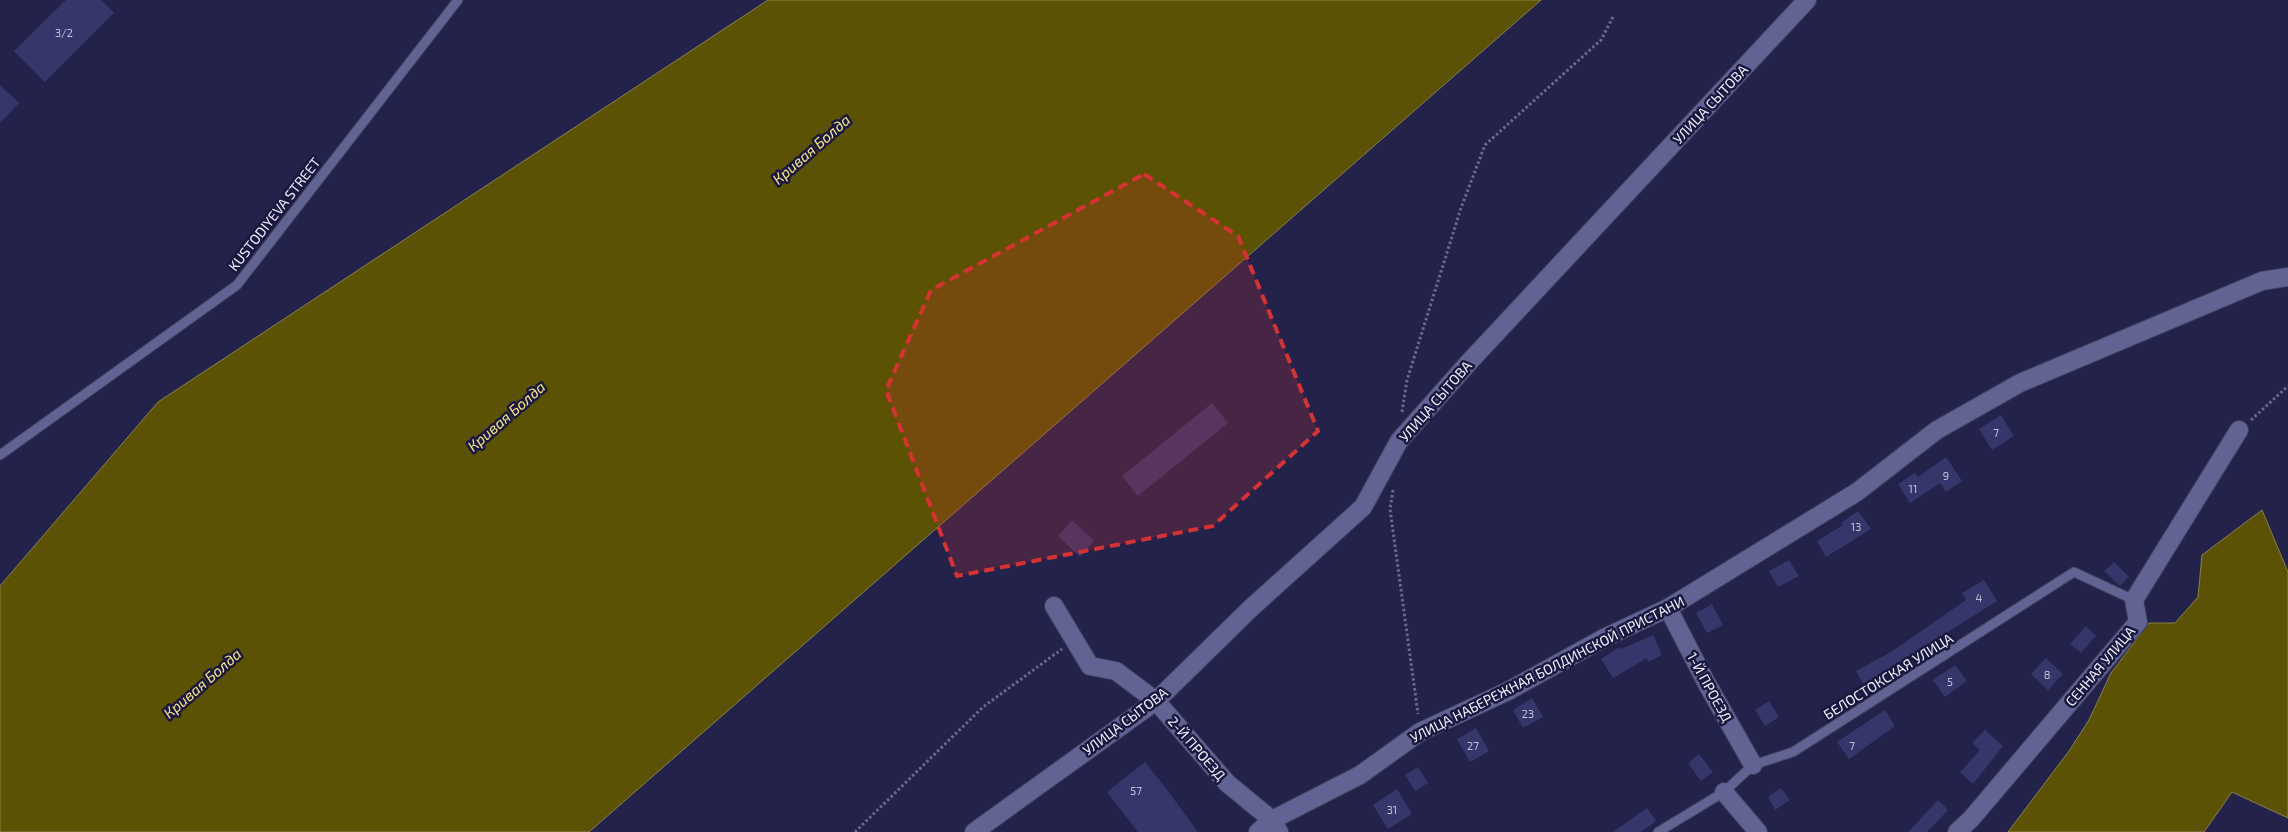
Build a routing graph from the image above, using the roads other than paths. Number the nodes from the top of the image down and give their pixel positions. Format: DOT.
graph roads {
  1 [pos="458,0"];
  2 [pos="1807,0"];
  3 [pos="2288,277"];
  4 [pos="2240,430"];
  5 [pos="0,456"];
  6 [pos="2134,600"];
  7 [pos="1054,606"];
  8 [pos="1668,608"];
  9 [pos="1156,701"];
  10 [pos="1753,765"];
  11 [pos="1724,792"];
  12 [pos="1276,826"];
  13 [pos="974,832"];
  14 [pos="1258,832"];
  15 [pos="1658,832"];
  16 [pos="1758,832"];
  17 [pos="1957,832"];
  1 -- 5 [label="lane, KUSTODIYEVA STREET"];
  2 -- 9 [label="street, УЛИЦА СЫТОВА"];
  3 -- 8 [label="street, УЛИЦА НАБЕРЕЖНАЯ БОЛДИНСКОЙ ПРИСТАНИ"];
  4 -- 6 [label="street"];
  6 -- 10 [label="lane, БЕЛОСТОКСКАЯ УЛИЦА"];
  6 -- 17 [label="street, СЕННАЯ УЛИЦА"];
  7 -- 9 [label="street, 2-Й ПРОЕЗД"];
  8 -- 10 [label="street, 1-Й ПРОЕЗД"];
  8 -- 12 [label="street, УЛИЦА НАБЕРЕЖНАЯ БОЛДИНСКОЙ ПРИСТАНИ"];
  9 -- 12 [label="street, 2-Й ПРОЕЗД"];
  9 -- 13 [label="street, УЛИЦА СЫТОВА"];
  10 -- 11 [label="lane, БЕЛОСТОКСКАЯ УЛИЦА"];
  11 -- 15 [label="lane, БЕЛОСТОКСКАЯ УЛИЦА"];
  11 -- 16 [label="street"];
  12 -- 14 [label="street, УЛИЦА НАБЕРЕЖНАЯ БОЛДИНСКОЙ ПРИСТАНИ"];
}
